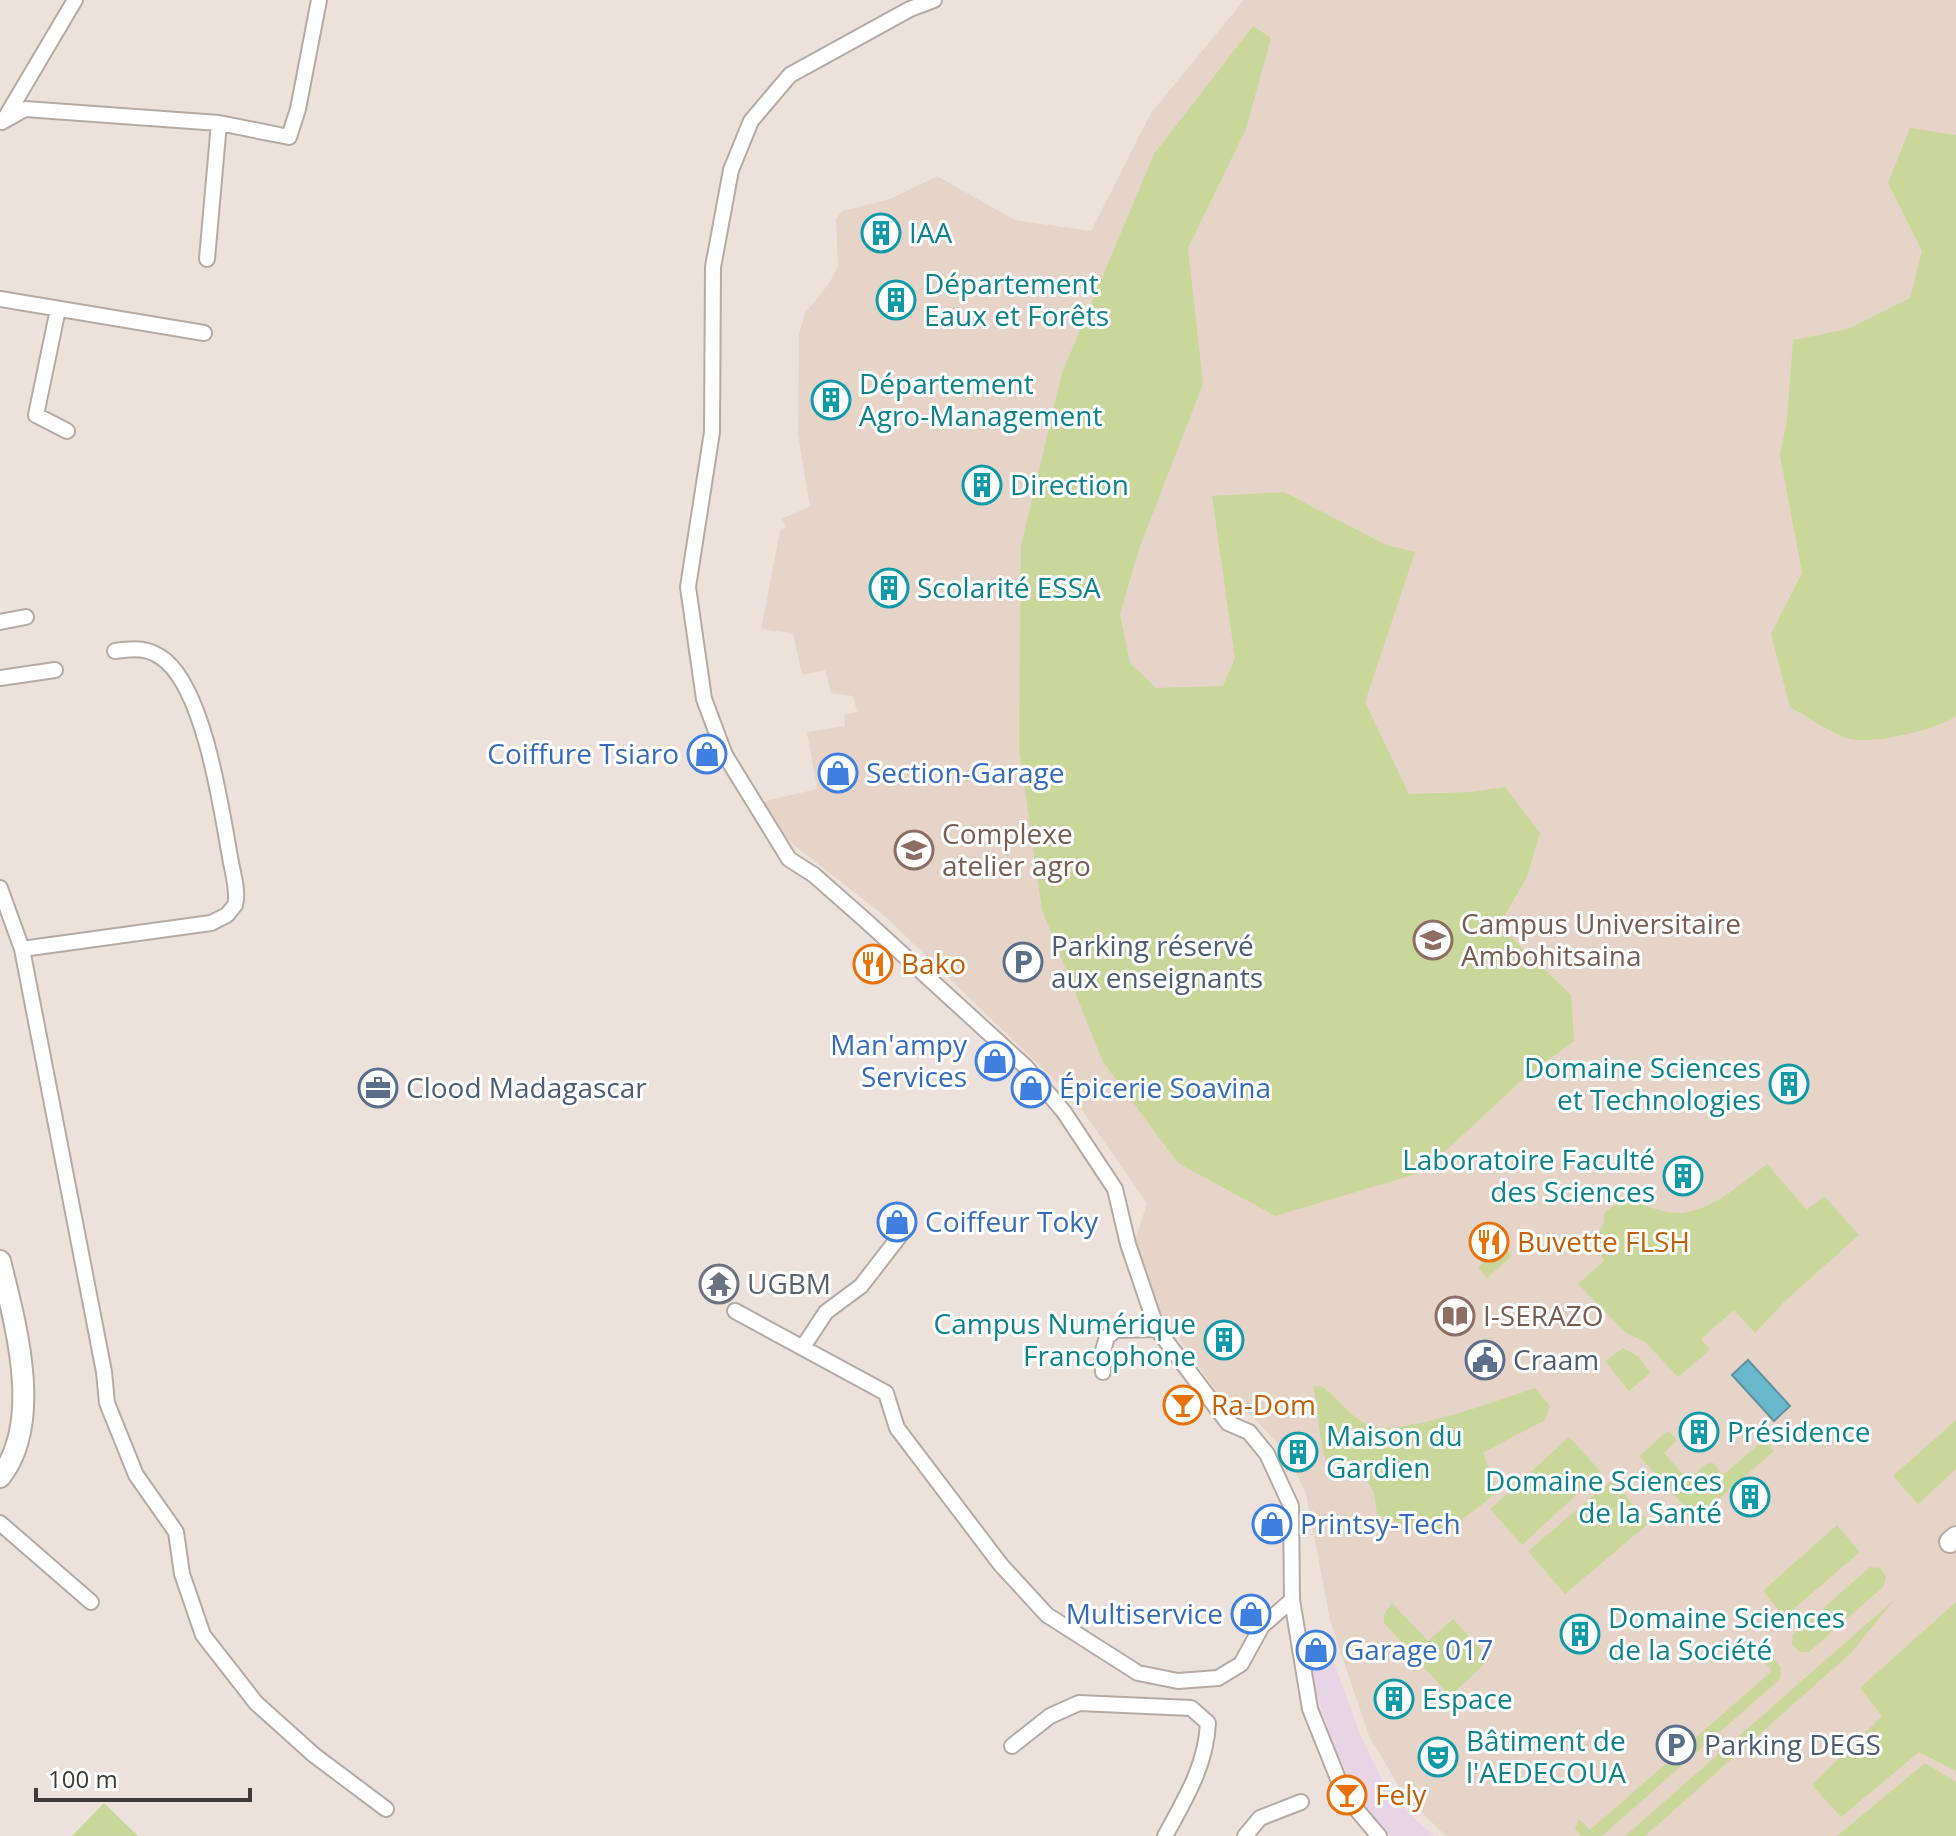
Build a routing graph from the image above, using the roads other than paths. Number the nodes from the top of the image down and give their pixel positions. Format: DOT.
graph roads {
  1 [pos="75,0"];
  2 [pos="319,0"];
  3 [pos="934,0"];
  4 [pos="1,122"];
  5 [pos="219,123"];
  6 [pos="207,259"];
  7 [pos="0,299"];
  8 [pos="58,309"];
  9 [pos="204,333"];
  10 [pos="67,431"];
  11 [pos="26,617"];
  12 [pos="0,622"];
  13 [pos="115,651"];
  14 [pos="55,670"];
  15 [pos="0,678"];
  16 [pos="0,888"];
  17 [pos="22,949"];
  18 [pos="902,1233"];
  19 [pos="0,1261"];
  20 [pos="735,1311"];
  21 [pos="1157,1329"];
  22 [pos="803,1347"];
  23 [pos="1103,1372"];
  24 [pos="0,1477"];
  25 [pos="0,1523"];
  26 [pos="1292,1600"];
  27 [pos="91,1602"];
  28 [pos="1012,1746"];
  29 [pos="1301,1802"];
  30 [pos="386,1809"];
  31 [pos="1165,1836"];
  32 [pos="1245,1836"];
  33 [pos="1379,1836"];
  1 -- 4 [label="street"];
  2 -- 5 [label="street"];
  3 -- 21 [label="street"];
  4 -- 5 [label="street"];
  5 -- 6 [label="street"];
  7 -- 8 [label="street"];
  8 -- 9 [label="street"];
  8 -- 10 [label="street"];
  11 -- 12 [label="street"];
  13 -- 17 [label="street"];
  14 -- 15 [label="street"];
  16 -- 17 [label="street"];
  17 -- 30 [label="street"];
  18 -- 22 [label="street"];
  19 -- 24 [label="street"];
  20 -- 22 [label="street"];
  21 -- 23 [label="street"];
  21 -- 26 [label="street"];
  22 -- 26 [label="street"];
  25 -- 27 [label="street"];
  26 -- 33 [label="street"];
  28 -- 31 [label="street"];
  29 -- 32 [label="street"];
}
